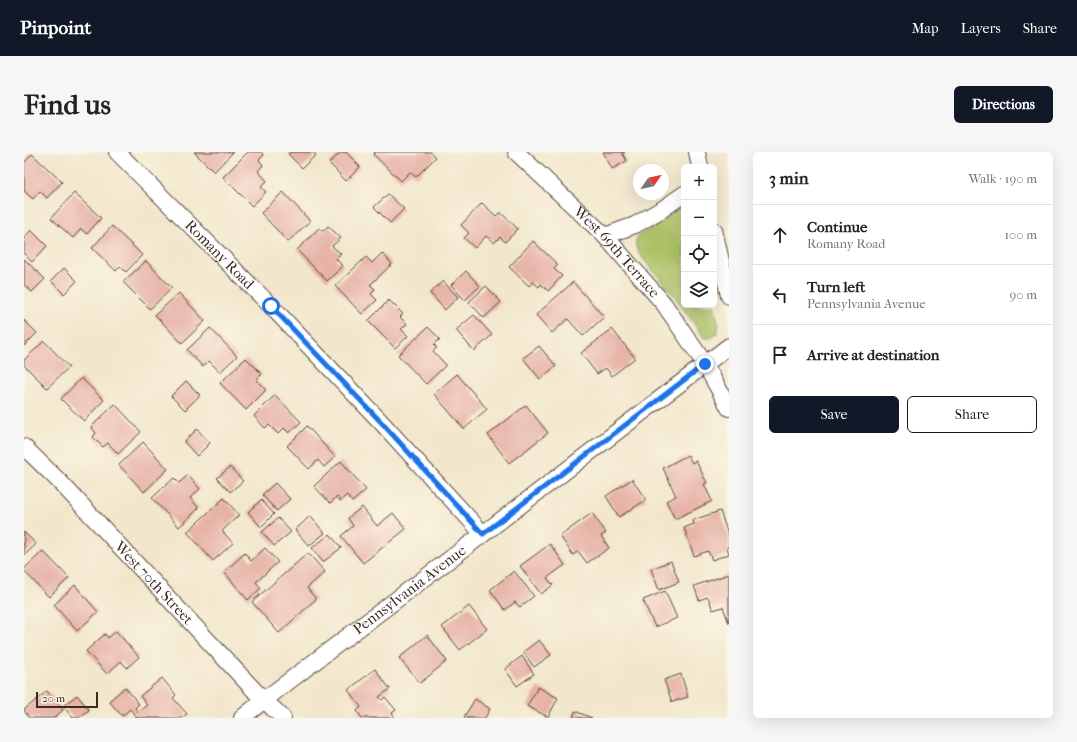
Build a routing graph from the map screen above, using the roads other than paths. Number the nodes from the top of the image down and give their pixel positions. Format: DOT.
graph roads {
  1 [pos="117,152"];
  2 [pos="516,152"];
  3 [pos="697,152"];
  4 [pos="699,164"];
  5 [pos="681,196"];
  6 [pos="605,236"];
  7 [pos="715,236"];
  8 [pos="729,296"];
  9 [pos="729,346"];
  10 [pos="705,364"];
  11 [pos="729,408"];
  12 [pos="24,447"];
  13 [pos="483,534"];
  14 [pos="264,700"];
  15 [pos="242,718"];
  16 [pos="283,718"];
  1 -- 13 [label="street, Romany Road"];
  2 -- 6 [label="street, West 69th Terrace"];
  3 -- 4 [label="street"];
  5 -- 6 [label="street"];
  6 -- 10 [label="street, West 69th Terrace"];
  7 -- 8 [label="street"];
  9 -- 10 [label="street, Pennsylvania Avenue"];
  10 -- 11 [label="street, West 69th Terrace"];
  10 -- 13 [label="street, Pennsylvania Avenue"];
  12 -- 14 [label="street, West 70th Street"];
  13 -- 14 [label="street, Pennsylvania Avenue"];
  14 -- 15 [label="street, Pennsylvania Avenue"];
  14 -- 16 [label="street, West 70th Street"];
}
